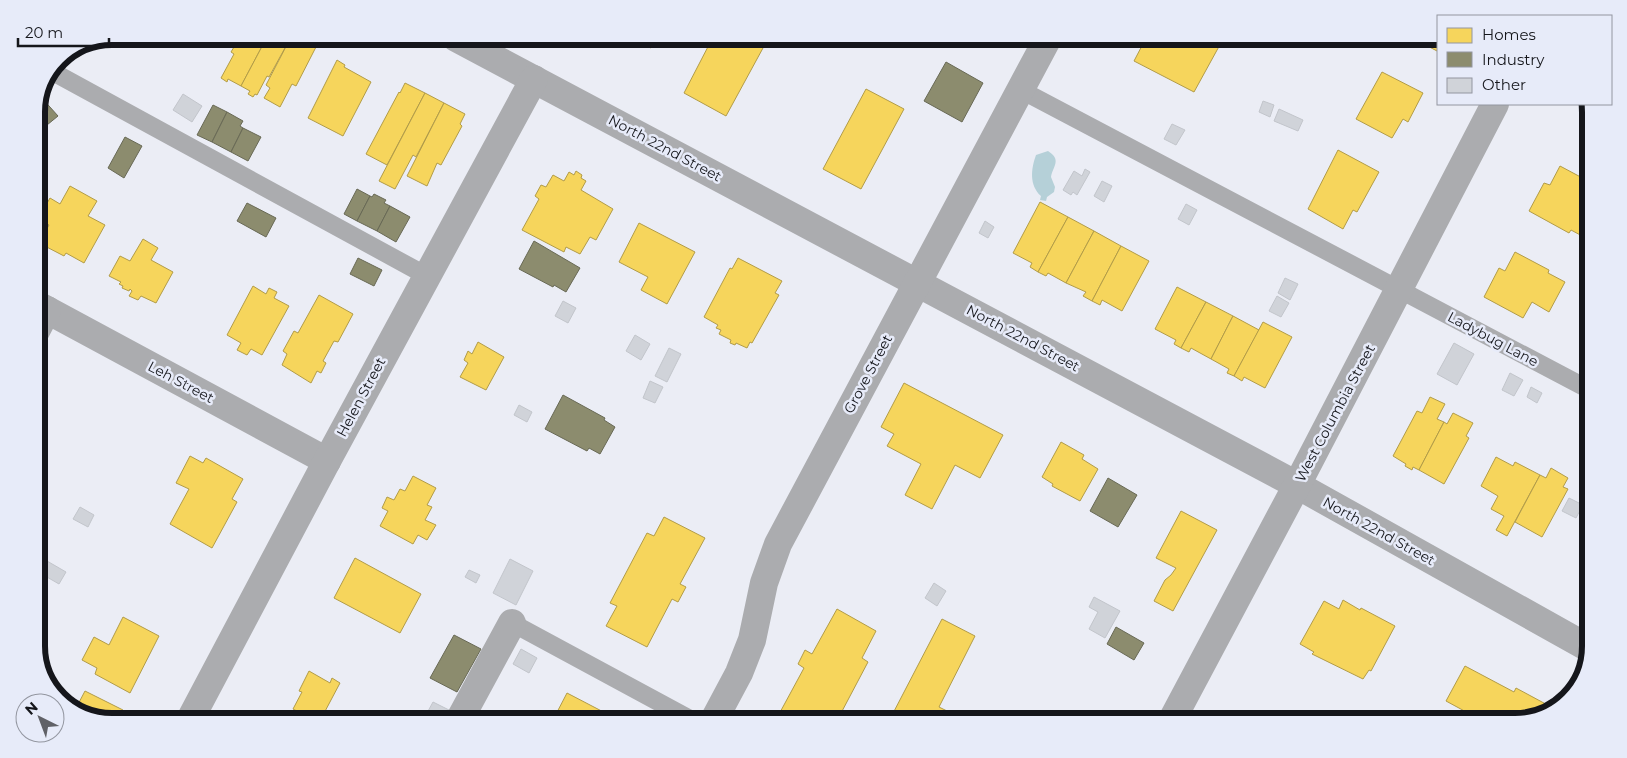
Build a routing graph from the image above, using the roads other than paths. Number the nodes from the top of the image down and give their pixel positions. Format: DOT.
graph roads {
  1 [pos="469,45"];
  2 [pos="1044,45"];
  3 [pos="57,75"];
  4 [pos="534,79"];
  5 [pos="1020,90"];
  6 [pos="1494,105"];
  7 [pos="427,276"];
  8 [pos="918,282"];
  9 [pos="1399,290"];
  10 [pos="45,318"];
  11 [pos="1582,385"];
  12 [pos="326,461"];
  13 [pos="1297,485"];
  14 [pos="512,623"];
  15 [pos="1582,644"];
  16 [pos="194,713"];
  17 [pos="463,713"];
  18 [pos="679,713"];
  19 [pos="718,713"];
  20 [pos="1176,713"];
  1 -- 4 [label="street, North 22nd Street"];
  2 -- 5 [label="street, Grove Street"];
  3 -- 7 [label="lane"];
  4 -- 7 [label="street, Helen Street"];
  4 -- 8 [label="street, North 22nd Street"];
  5 -- 8 [label="street, Grove Street"];
  5 -- 9 [label="lane, Ladybug Lane"];
  6 -- 9 [label="street, West Columbia Street"];
  7 -- 12 [label="street, Helen Street"];
  8 -- 13 [label="street, North 22nd Street"];
  8 -- 19 [label="street, Grove Street"];
  9 -- 11 [label="lane, Ladybug Lane"];
  9 -- 13 [label="street, West Columbia Street"];
  10 -- 12 [label="street, Leh Street"];
  12 -- 16 [label="street, Helen Street"];
  13 -- 15 [label="street, North 22nd Street"];
  13 -- 20 [label="street, West Columbia Street"];
  14 -- 17 [label="street"];
  14 -- 18 [label="lane"];
}
